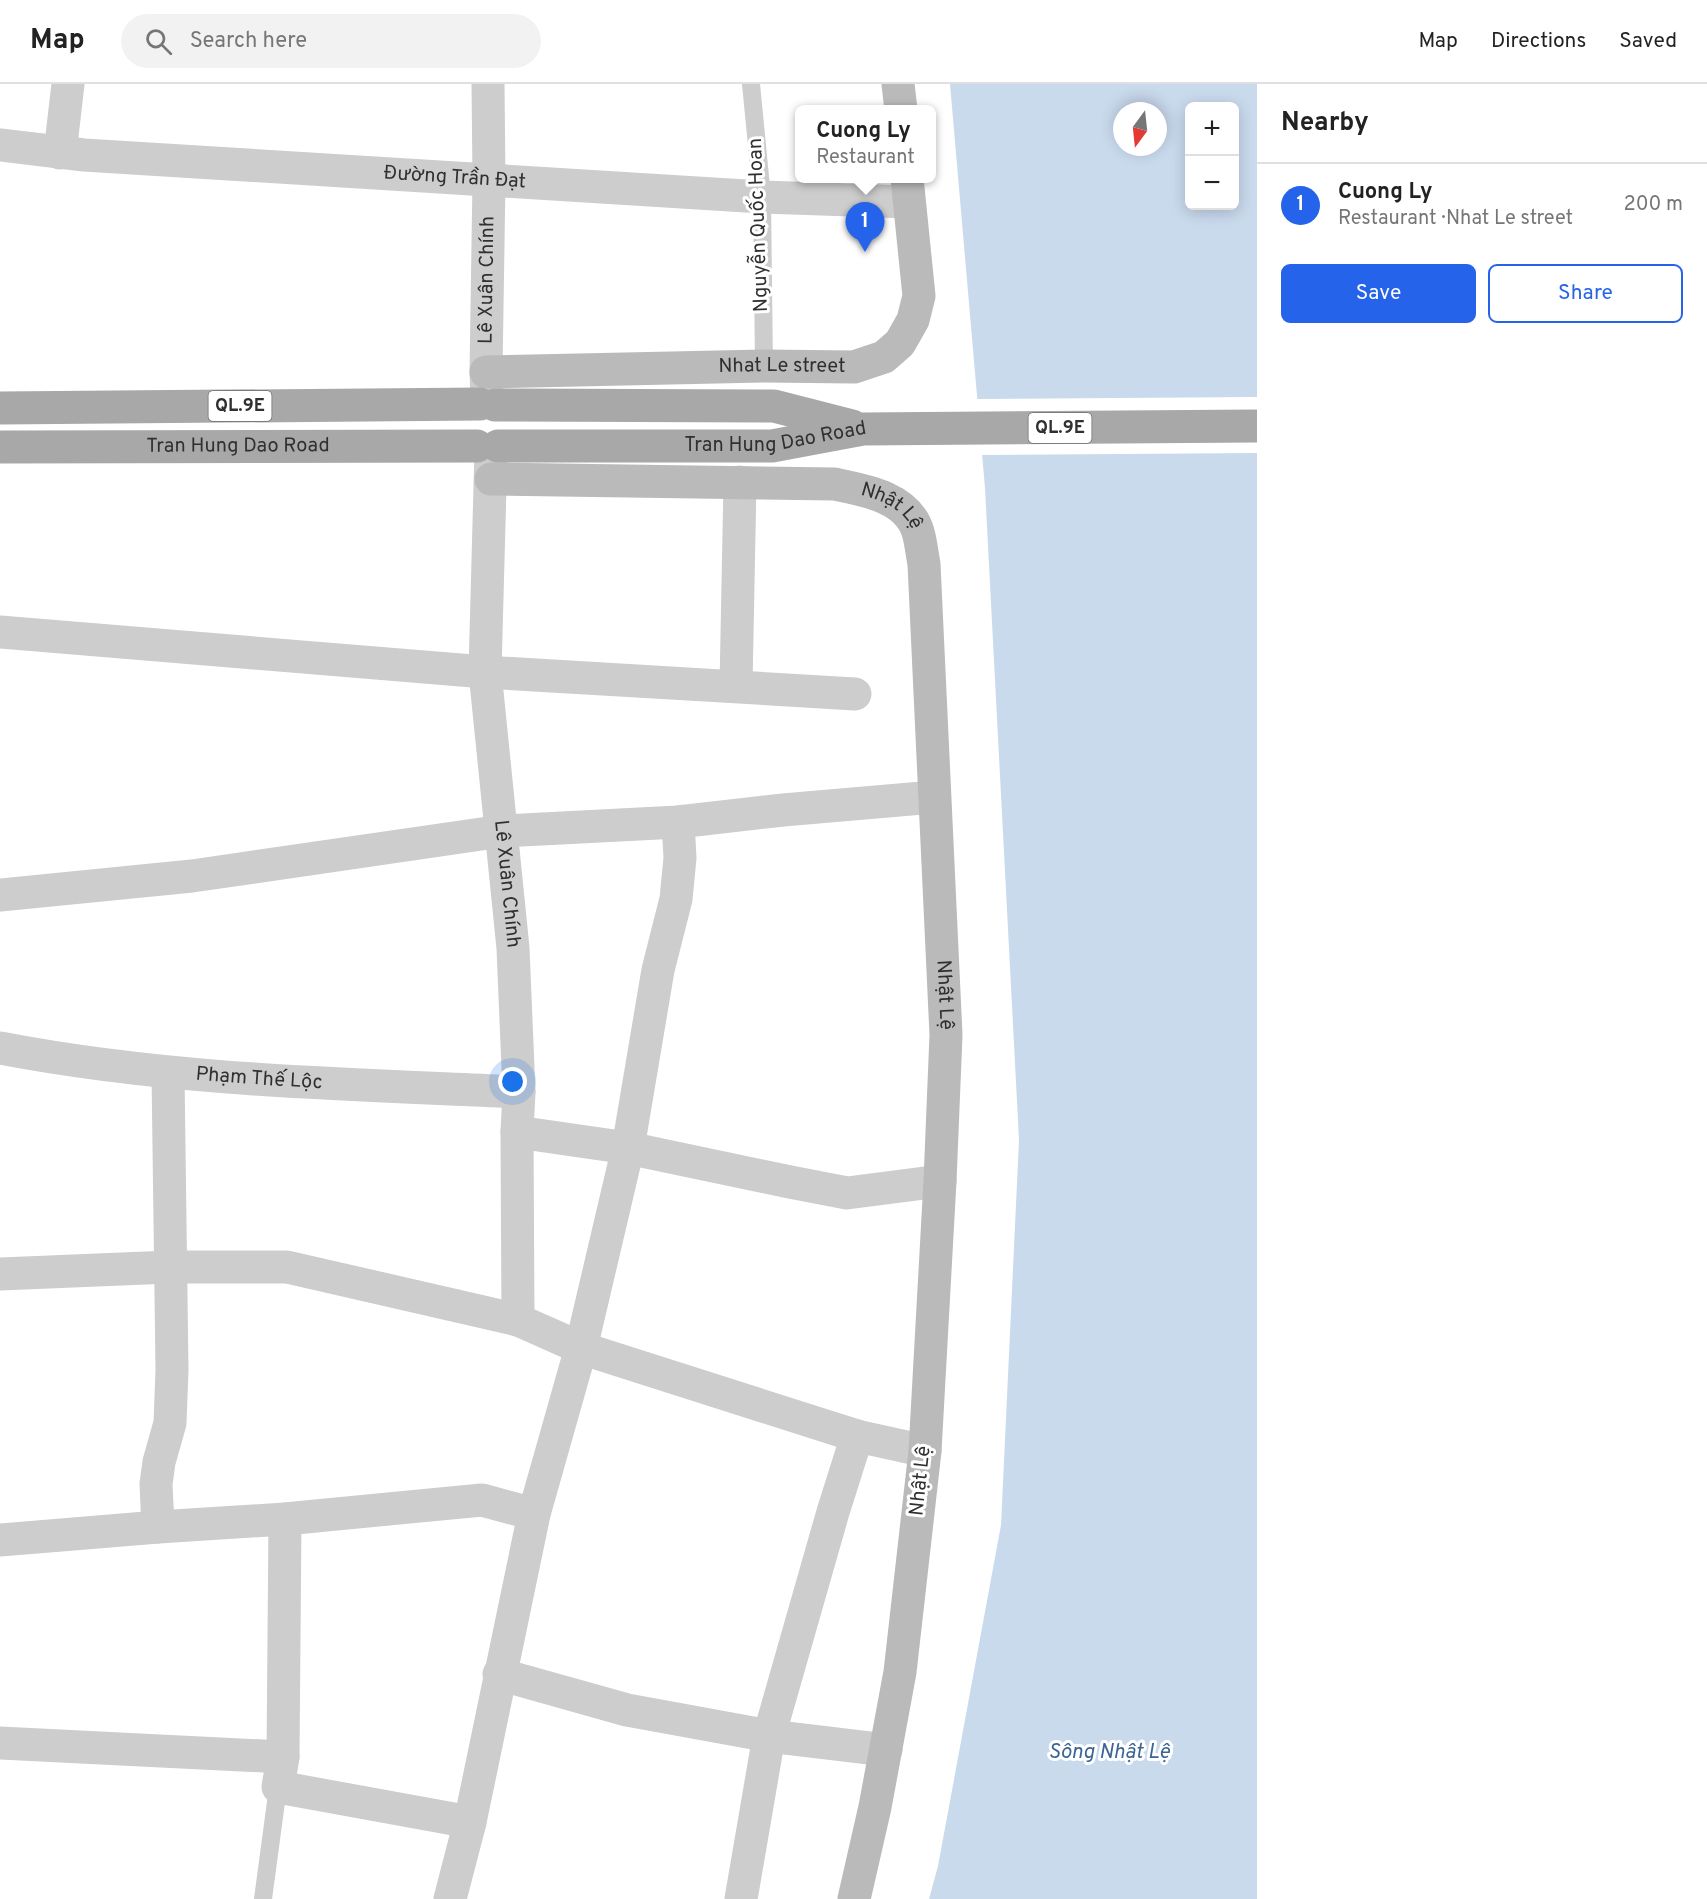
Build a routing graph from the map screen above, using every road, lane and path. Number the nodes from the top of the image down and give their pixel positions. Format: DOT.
graph roads {
  1 [pos="68,84"];
  2 [pos="488,84"];
  3 [pos="751,84"];
  4 [pos="898,84"];
  5 [pos="900,105"];
  6 [pos="0,145"];
  7 [pos="60,153"];
  8 [pos="489,180"];
  9 [pos="908,190"];
  10 [pos="762,197"];
  11 [pos="764,366"];
  12 [pos="487,396"];
  13 [pos="0,408"];
  14 [pos="1257,426"];
  15 [pos="863,429"];
  16 [pos="0,447"];
  17 [pos="489,455"];
  18 [pos="740,482"];
  19 [pos="0,632"];
  20 [pos="485,672"];
  21 [pos="736,686"];
  22 [pos="855,694"];
  23 [pos="934,797"];
  24 [pos="678,822"];
  25 [pos="502,831"];
  26 [pos="0,895"];
  27 [pos="0,1048"];
  28 [pos="168,1073"];
  29 [pos="519,1092"];
  30 [pos="517,1132"];
  31 [pos="628,1148"];
  32 [pos="940,1181"];
  33 [pos="170,1267"];
  34 [pos="0,1274"];
  35 [pos="518,1320"];
  36 [pos="581,1348"];
  37 [pos="857,1436"];
  38 [pos="925,1451"];
  39 [pos="534,1514"];
  40 [pos="285,1519"];
  41 [pos="158,1527"];
  42 [pos="0,1540"];
  43 [pos="499,1674"];
  44 [pos="769,1736"];
  45 [pos="0,1743"];
  46 [pos="886,1750"];
  47 [pos="281,1772"];
  48 [pos="470,1822"];
  49 [pos="263,1899"];
  50 [pos="450,1899"];
  51 [pos="741,1899"];
  52 [pos="854,1899"];
  1 -- 7 [label="street"];
  2 -- 8 [label="street, Lê Xuân Chính"];
  3 -- 10 [label="lane, Nguyễn Quốc Hoan"];
  4 -- 5 [label="street"];
  6 -- 7 [label="street, Đường Trần Đạt"];
  7 -- 8 [label="street, Đường Trần Đạt"];
  8 -- 10 [label="street, Đường Trần Đạt"];
  8 -- 12 [label="street, Lê Xuân Chính"];
  9 -- 10 [label="street, Đường Trần Đạt"];
  9 -- 11 [label="street, Nhat Le street"];
  10 -- 11 [label="lane, Nguyễn Quốc Hoan"];
  11 -- 12 [label="street, Nhat Le street"];
  12 -- 13 [label="main road, Tran Hung Dao Road / QL.9E"];
  12 -- 15 [label="main road, Tran Hung Dao Road / QL.9E"];
  12 -- 17 [label="main road"];
  14 -- 15 [label="main road, QL.9E"];
  15 -- 17 [label="main road, Tran Hung Dao Road / QL.9E"];
  16 -- 17 [label="main road, Tran Hung Dao Road / QL.9E"];
  17 -- 18 [label="street, Nhật Lệ"];
  17 -- 20 [label="street, Lê Xuân Chính"];
  18 -- 21 [label="street"];
  18 -- 23 [label="street, Nhật Lệ"];
  19 -- 20 [label="street"];
  20 -- 21 [label="street"];
  20 -- 25 [label="street, Lê Xuân Chính"];
  21 -- 22 [label="street"];
  23 -- 24 [label="street"];
  23 -- 32 [label="street, Nhật Lệ"];
  24 -- 25 [label="street"];
  24 -- 31 [label="street"];
  25 -- 26 [label="street"];
  25 -- 29 [label="street, Lê Xuân Chính"];
  27 -- 28 [label="street, Phạm Thế Lộc"];
  28 -- 29 [label="street, Phạm Thế Lộc"];
  28 -- 33 [label="street"];
  29 -- 30 [label="street, Lê Xuân Chính"];
  30 -- 31 [label="street"];
  30 -- 35 [label="street, Lê Xuân Chính"];
  31 -- 32 [label="street"];
  31 -- 36 [label="street"];
  32 -- 38 [label="street, Nhật Lệ"];
  33 -- 34 [label="street"];
  33 -- 35 [label="street"];
  33 -- 41 [label="street"];
  35 -- 36 [label="street"];
  36 -- 37 [label="street"];
  36 -- 39 [label="street"];
  37 -- 38 [label="street"];
  37 -- 44 [label="street"];
  38 -- 46 [label="street, Nhật Lệ"];
  39 -- 40 [label="street"];
  39 -- 43 [label="street"];
  40 -- 41 [label="street"];
  40 -- 47 [label="street"];
  41 -- 42 [label="street"];
  43 -- 44 [label="street"];
  43 -- 48 [label="street"];
  44 -- 46 [label="street"];
  44 -- 51 [label="street"];
  45 -- 47 [label="street"];
  46 -- 52 [label="street, Nhật Lệ"];
  47 -- 48 [label="street"];
  47 -- 49 [label="lane"];
  48 -- 50 [label="street"];
}
